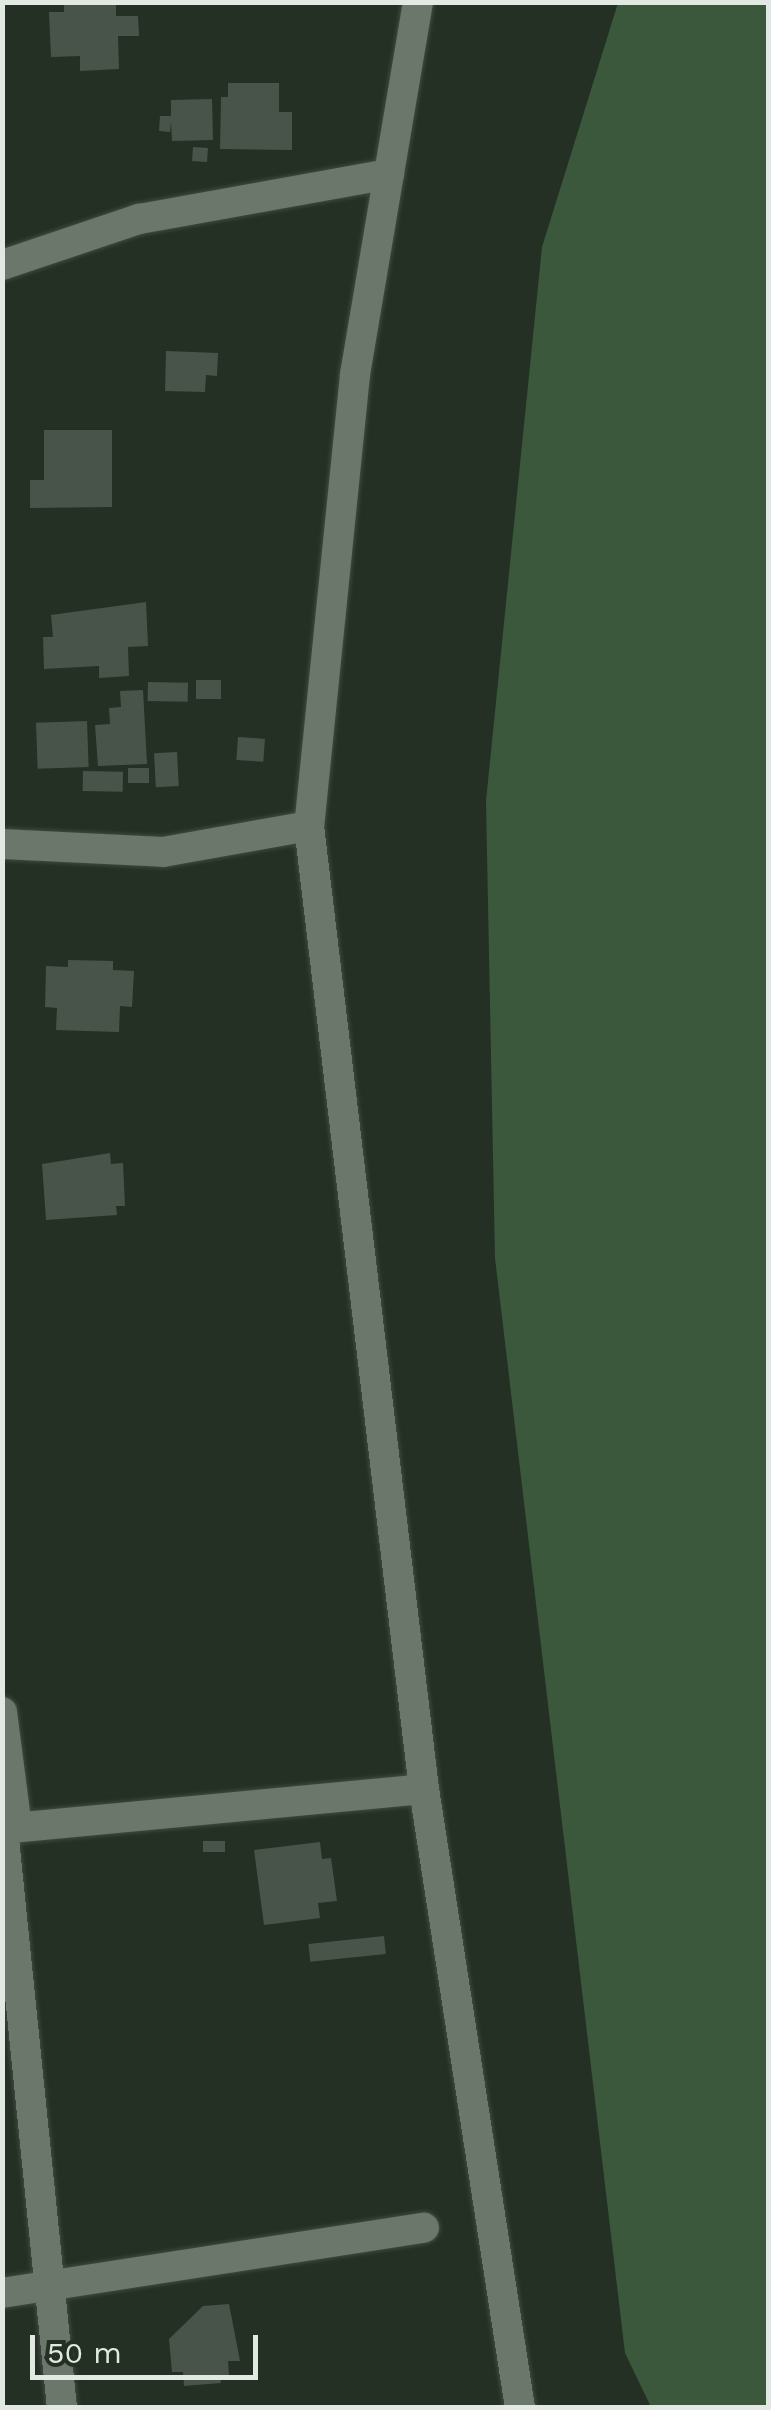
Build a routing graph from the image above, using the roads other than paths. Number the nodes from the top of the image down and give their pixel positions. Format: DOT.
graph roads {
  1 [pos="418,2"];
  2 [pos="389,174"];
  3 [pos="2,264"];
  4 [pos="308,826"];
  5 [pos="2,844"];
  6 [pos="2,1712"];
  7 [pos="424,1789"];
  8 [pos="8,1828"];
  9 [pos="424,2228"];
  10 [pos="50,2287"];
  11 [pos="2,2293"];
  12 [pos="62,2408"];
  13 [pos="520,2408"];
  1 -- 2 [label="street"];
  2 -- 3 [label="street"];
  2 -- 4 [label="street"];
  4 -- 5 [label="street"];
  4 -- 7 [label="street"];
  6 -- 8 [label="street"];
  7 -- 8 [label="street"];
  7 -- 13 [label="street"];
  8 -- 10 [label="street"];
  9 -- 10 [label="street"];
  10 -- 11 [label="street"];
  10 -- 12 [label="street"];
}
